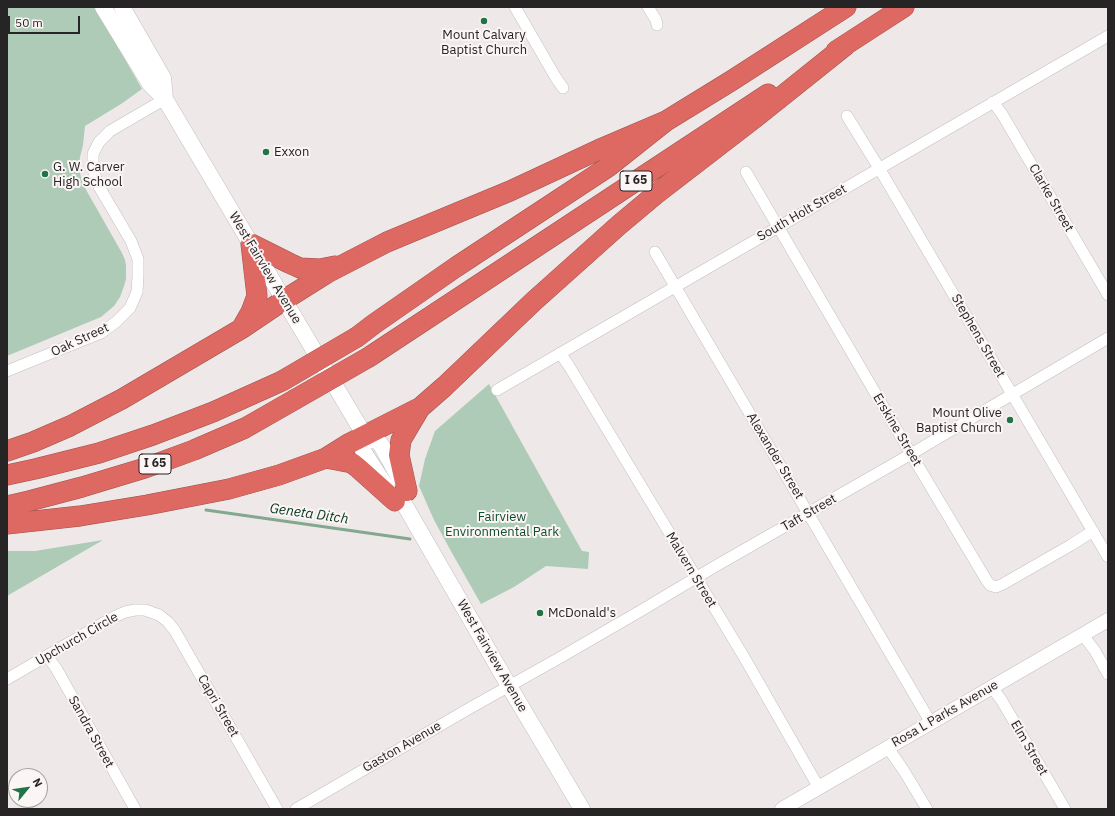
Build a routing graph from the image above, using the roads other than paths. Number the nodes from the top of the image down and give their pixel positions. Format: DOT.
graph roads {
  1 [pos="103,7"];
  2 [pos="122,7"];
  3 [pos="514,7"];
  4 [pos="648,7"];
  5 [pos="846,7"];
  6 [pos="904,7"];
  7 [pos="657,25"];
  8 [pos="1108,36"];
  9 [pos="846,45"];
  10 [pos="563,88"];
  11 [pos="165,99"];
  12 [pos="993,102"];
  13 [pos="847,116"];
  14 [pos="666,121"];
  15 [pos="879,168"];
  16 [pos="746,172"];
  17 [pos="778,227"];
  18 [pos="251,244"];
  19 [pos="655,252"];
  20 [pos="341,265"];
  21 [pos="675,286"];
  22 [pos="1108,295"];
  23 [pos="284,300"];
  24 [pos="241,329"];
  25 [pos="1108,338"];
  26 [pos="560,354"];
  27 [pos="7,371"];
  28 [pos="497,390"];
  29 [pos="1012,394"];
  30 [pos="421,407"];
  31 [pos="365,436"];
  32 [pos="7,451"];
  33 [pos="912,454"];
  34 [pos="326,458"];
  35 [pos="7,475"];
  36 [pos="402,498"];
  37 [pos="7,506"];
  38 [pos="809,513"];
  39 [pos="7,524"];
  40 [pos="1092,530"];
  41 [pos="1108,557"];
  42 [pos="696,578"];
  43 [pos="149,612"];
  44 [pos="1108,620"];
  45 [pos="1083,634"];
  46 [pos="47,656"];
  47 [pos="1108,674"];
  48 [pos="7,679"];
  49 [pos="509,686"];
  50 [pos="992,687"];
  51 [pos="931,722"];
  52 [pos="888,748"];
  53 [pos="819,788"];
  54 [pos="135,809"];
  55 [pos="277,809"];
  56 [pos="296,809"];
  57 [pos="582,809"];
  58 [pos="782,809"];
  59 [pos="927,809"];
  60 [pos="1065,809"];
  1 -- 11 [label="main road, West Fairview Avenue"];
  2 -- 11 [label="main road, West Fairview Avenue"];
  3 -- 10 [label="street"];
  4 -- 7 [label="street"];
  5 -- 14 [label="highway, I 65"];
  6 -- 9 [label="highway, I 65"];
  8 -- 12 [label="street, South Holt Street"];
  9 -- 30 [label="highway"];
  9 -- 37 [label="highway, I 65, bridge"];
  11 -- 18 [label="main road, West Fairview Avenue"];
  11 -- 27 [label="street, Oak Street"];
  12 -- 15 [label="street, South Holt Street"];
  12 -- 22 [label="street, Clarke Street"];
  13 -- 15 [label="street, Stephens Street"];
  14 -- 20 [label="highway"];
  14 -- 35 [label="highway, I 65, bridge"];
  15 -- 17 [label="street, South Holt Street"];
  15 -- 29 [label="street, Stephens Street"];
  16 -- 17 [label="street, Erskine Street"];
  17 -- 21 [label="street, South Holt Street"];
  17 -- 33 [label="street, Erskine Street"];
  18 -- 20 [label="highway"];
  18 -- 23 [label="main road, West Fairview Avenue"];
  18 -- 24 [label="highway"];
  19 -- 21 [label="street, Alexander Street"];
  20 -- 23 [label="highway"];
  21 -- 26 [label="street, South Holt Street"];
  21 -- 38 [label="street, Alexander Street"];
  23 -- 24 [label="highway"];
  23 -- 31 [label="main road, West Fairview Avenue"];
  24 -- 32 [label="highway"];
  25 -- 29 [label="street, Taft Street"];
  26 -- 28 [label="street, South Holt Street"];
  26 -- 42 [label="street, Malvern Street"];
  29 -- 33 [label="street, Taft Street"];
  29 -- 40 [label="street, Stephens Street"];
  30 -- 31 [label="highway"];
  30 -- 36 [label="highway"];
  31 -- 34 [label="highway"];
  31 -- 36 [label="main road, West Fairview Avenue"];
  33 -- 38 [label="street, Taft Street"];
  33 -- 40 [label="street, Erskine Street"];
  34 -- 36 [label="highway"];
  34 -- 39 [label="highway"];
  36 -- 49 [label="main road, West Fairview Avenue"];
  38 -- 42 [label="street, Taft Street"];
  38 -- 51 [label="street, Alexander Street"];
  40 -- 41 [label="street, Stephens Street"];
  42 -- 49 [label="street, Taft Street"];
  42 -- 53 [label="street, Malvern Street"];
  43 -- 46 [label="street, Upchurch Circle"];
  43 -- 55 [label="street, Capri Street"];
  44 -- 45 [label="street, Rosa L Parks Avenue"];
  45 -- 47 [label="street"];
  45 -- 50 [label="street, Rosa L Parks Avenue"];
  46 -- 48 [label="street, Upchurch Circle"];
  46 -- 54 [label="street, Sandra Street"];
  49 -- 56 [label="street, Gaston Avenue"];
  49 -- 57 [label="main road, West Fairview Avenue"];
  50 -- 51 [label="street, Rosa L Parks Avenue"];
  50 -- 60 [label="street, Elm Street"];
  51 -- 52 [label="street, Rosa L Parks Avenue"];
  52 -- 53 [label="street, Rosa L Parks Avenue"];
  52 -- 59 [label="street"];
  53 -- 58 [label="street, Rosa L Parks Avenue"];
}
